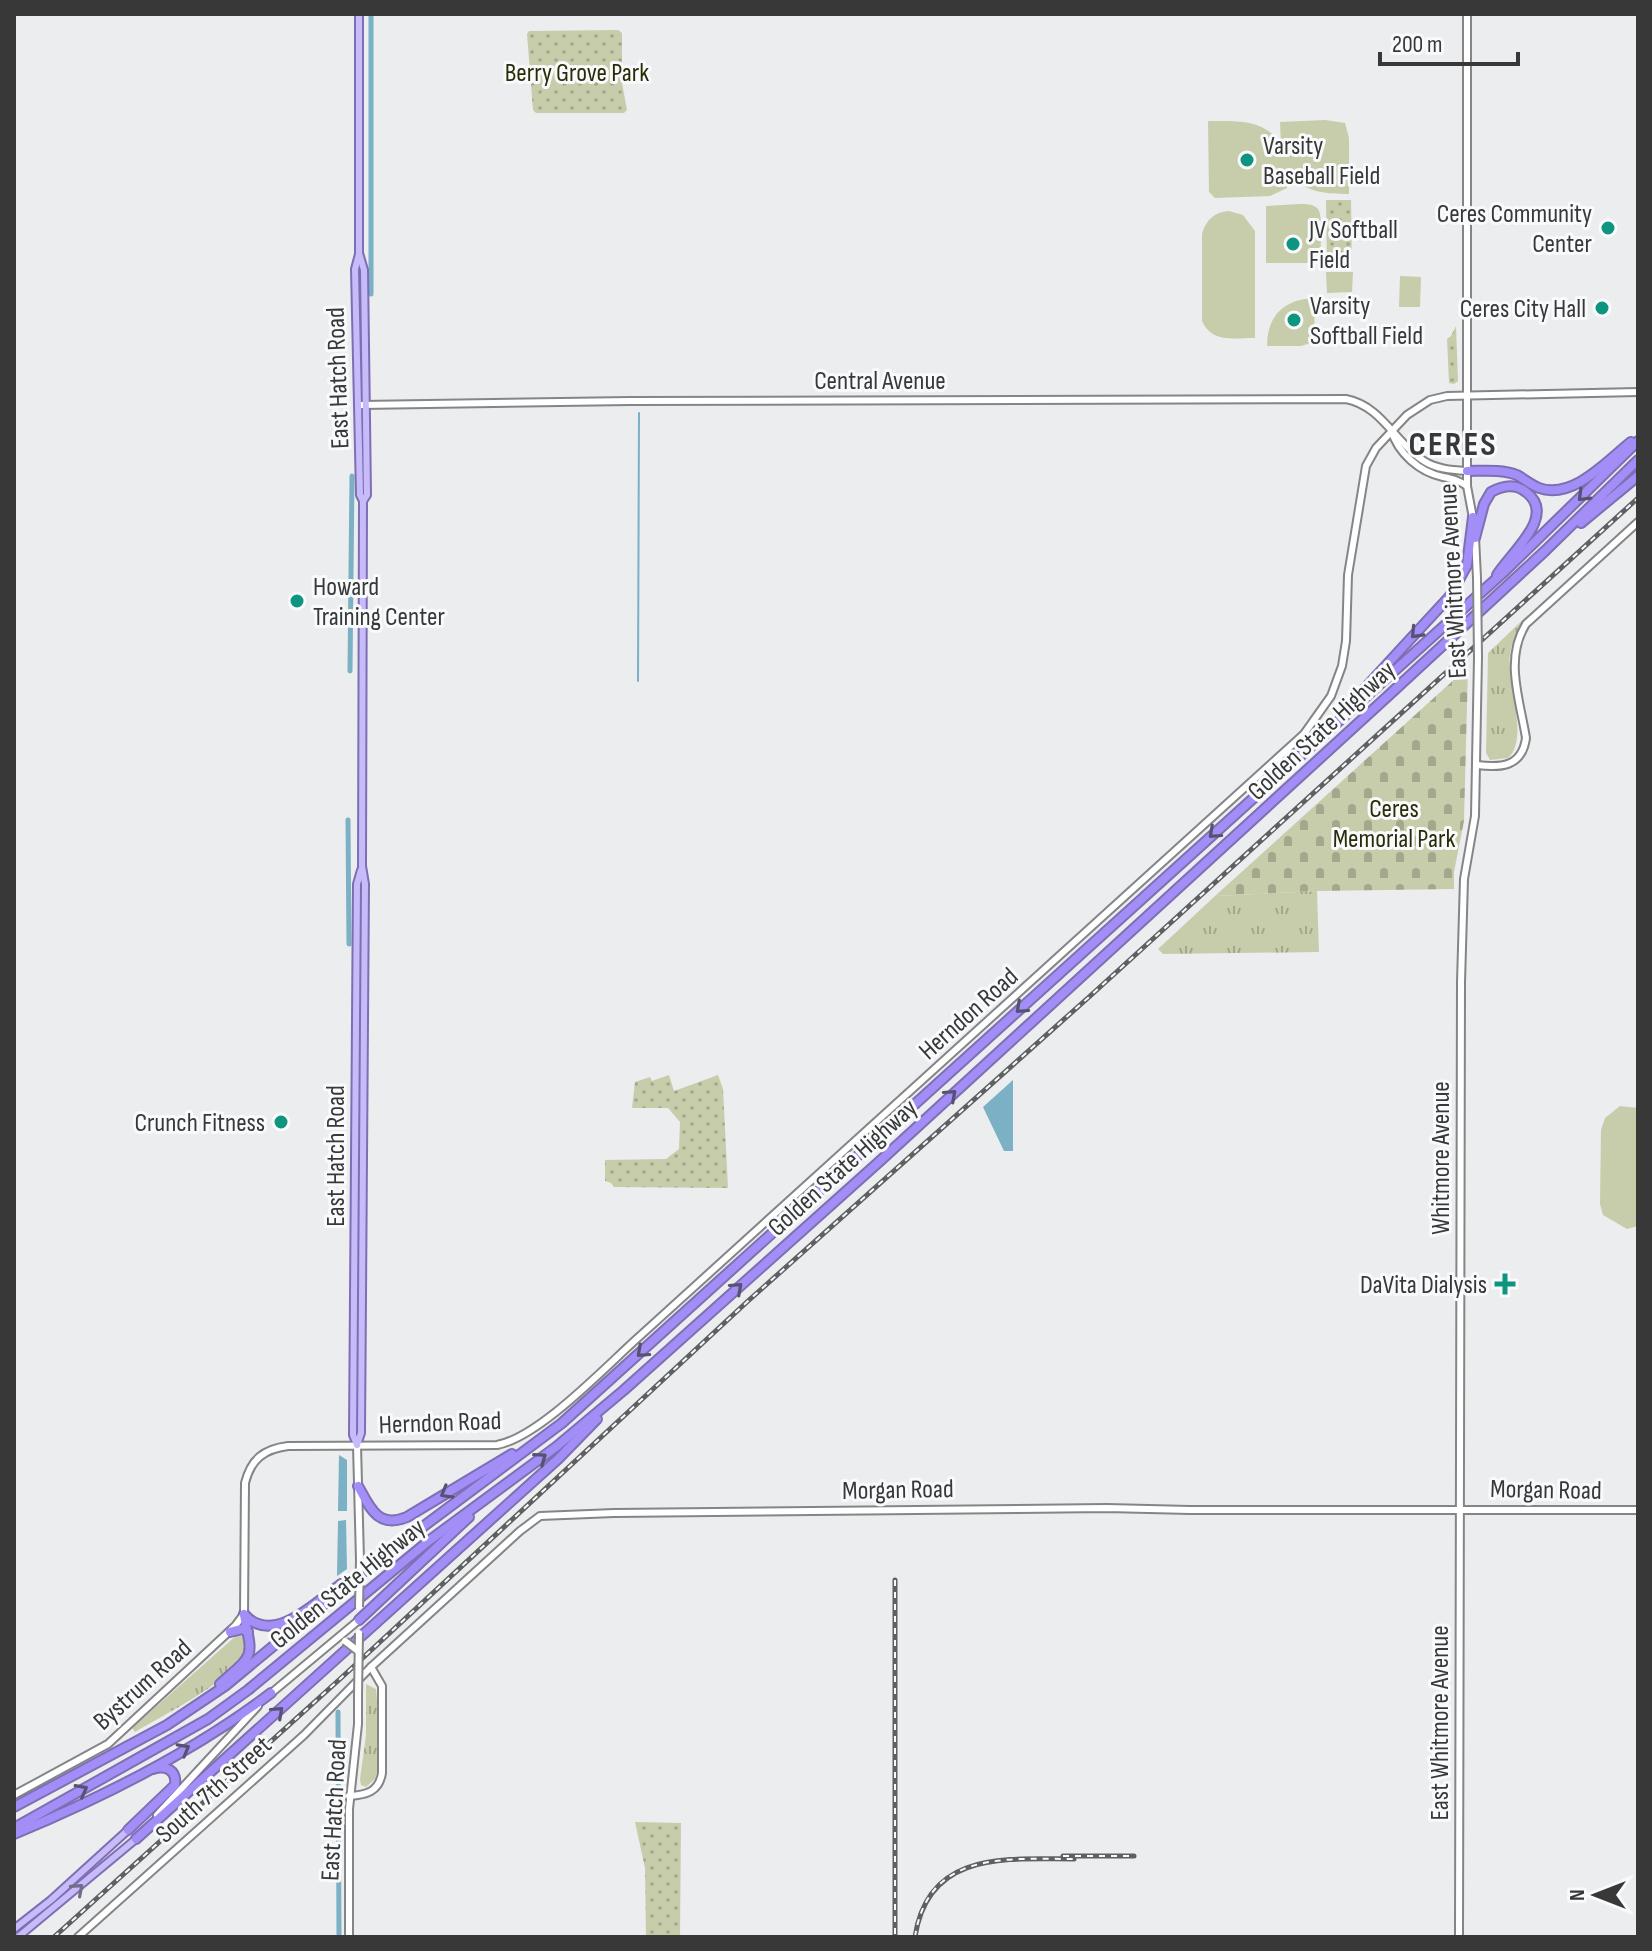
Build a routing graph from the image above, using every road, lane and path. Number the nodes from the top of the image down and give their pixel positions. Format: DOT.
graph roads {
  1 [pos="359,14"];
  2 [pos="1467,14"];
  3 [pos="1638,392"];
  4 [pos="1467,394"];
  5 [pos="361,405"];
  6 [pos="1391,430"];
  7 [pos="1638,439"];
  8 [pos="1638,460"];
  9 [pos="1467,471"];
  10 [pos="1638,476"];
  11 [pos="1467,486"];
  12 [pos="1473,517"];
  13 [pos="1638,522"];
  14 [pos="1475,538"];
  15 [pos="1546,550"];
  16 [pos="1490,585"];
  17 [pos="1314,744"];
  18 [pos="1477,765"];
  19 [pos="1462,951"];
  20 [pos="624,1390"];
  21 [pos="538,1441"];
  22 [pos="357,1445"];
  23 [pos="509,1482"];
  24 [pos="358,1486"];
  25 [pos="1460,1508"];
  26 [pos="1638,1510"];
  27 [pos="369,1567"];
  28 [pos="244,1614"];
  29 [pos="359,1620"];
  30 [pos="230,1632"];
  31 [pos="248,1632"];
  32 [pos="330,1644"];
  33 [pos="359,1653"];
  34 [pos="371,1667"];
  35 [pos="271,1693"];
  36 [pos="190,1710"];
  37 [pos="137,1775"];
  38 [pos="14,1795"];
  39 [pos="349,1796"];
  40 [pos="14,1807"];
  41 [pos="128,1830"];
  42 [pos="14,1831"];
  43 [pos="136,1839"];
  44 [pos="14,1929"];
  45 [pos="18,1937"];
  46 [pos="78,1937"];
  47 [pos="349,1937"];
  48 [pos="1459,1937"];
  1 -- 5 [label="main road, East Hatch Road"];
  2 -- 4 [label="street, East Whitmore Avenue"];
  3 -- 4 [label="street, Herndon Road"];
  4 -- 6 [label="street, Herndon Road"];
  4 -- 9 [label="street, East Whitmore Avenue"];
  5 -- 6 [label="street, Central Avenue"];
  5 -- 22 [label="main road, East Hatch Road"];
  6 -- 9 [label="street"];
  6 -- 11 [label="street"];
  6 -- 22 [label="street, Herndon Road"];
  7 -- 9 [label="highway"];
  7 -- 16 [label="highway, Golden State Highway, one-way"];
  8 -- 15 [label="highway, Golden State Highway"];
  9 -- 11 [label="street, East Whitmore Avenue"];
  10 -- 15 [label="highway"];
  11 -- 12 [label="street, East Whitmore Avenue"];
  12 -- 14 [label="street, East Whitmore Avenue"];
  12 -- 17 [label="highway, one-way"];
  13 -- 18 [label="street"];
  14 -- 16 [label="highway"];
  14 -- 18 [label="street, East Whitmore Avenue, bridge"];
  20 -- 15 [label="highway, Golden State Highway, one-way"];
  16 -- 17 [label="highway, Golden State Highway"];
  17 -- 21 [label="highway, Golden State Highway, one-way"];
  18 -- 19 [label="street, East Whitmore Avenue"];
  19 -- 25 [label="street, Whitmore Avenue"];
  23 -- 20 [label="highway, Golden State Highway, one-way"];
  43 -- 20 [label="highway, one-way"];
  21 -- 24 [label="highway, one-way"];
  21 -- 27 [label="highway, Golden State Highway"];
  22 -- 24 [label="street, East Hatch Road"];
  22 -- 28 [label="street, Herndon Road"];
  23 -- 29 [label="highway"];
  42 -- 23 [label="highway, Golden State Highway, one-way"];
  24 -- 29 [label="street, East Hatch Road, bridge"];
  25 -- 26 [label="street, Morgan Road"];
  25 -- 34 [label="street, Morgan Road"];
  25 -- 48 [label="street, East Whitmore Avenue"];
  27 -- 28 [label="highway"];
  27 -- 36 [label="highway, Golden State Highway"];
  28 -- 30 [label="street, Bystrum Road"];
  28 -- 31 [label="highway"];
  29 -- 32 [label="street"];
  29 -- 33 [label="street, East Hatch Road, bridge"];
  30 -- 31 [label="highway"];
  30 -- 38 [label="street, Bystrum Road"];
  31 -- 36 [label="highway"];
  32 -- 33 [label="street, bridge"];
  32 -- 35 [label="street"];
  33 -- 39 [label="street, East Hatch Road, bridge"];
  34 -- 39 [label="street"];
  34 -- 46 [label="street, South 7th Street"];
  37 -- 35 [label="highway, one-way"];
  35 -- 43 [label="street"];
  36 -- 40 [label="highway, Golden State Highway"];
  37 -- 41 [label="highway"];
  37 -- 42 [label="highway"];
  39 -- 47 [label="street, East Hatch Road"];
  41 -- 44 [label="main road"];
  45 -- 43 [label="main road, one-way"];
}
